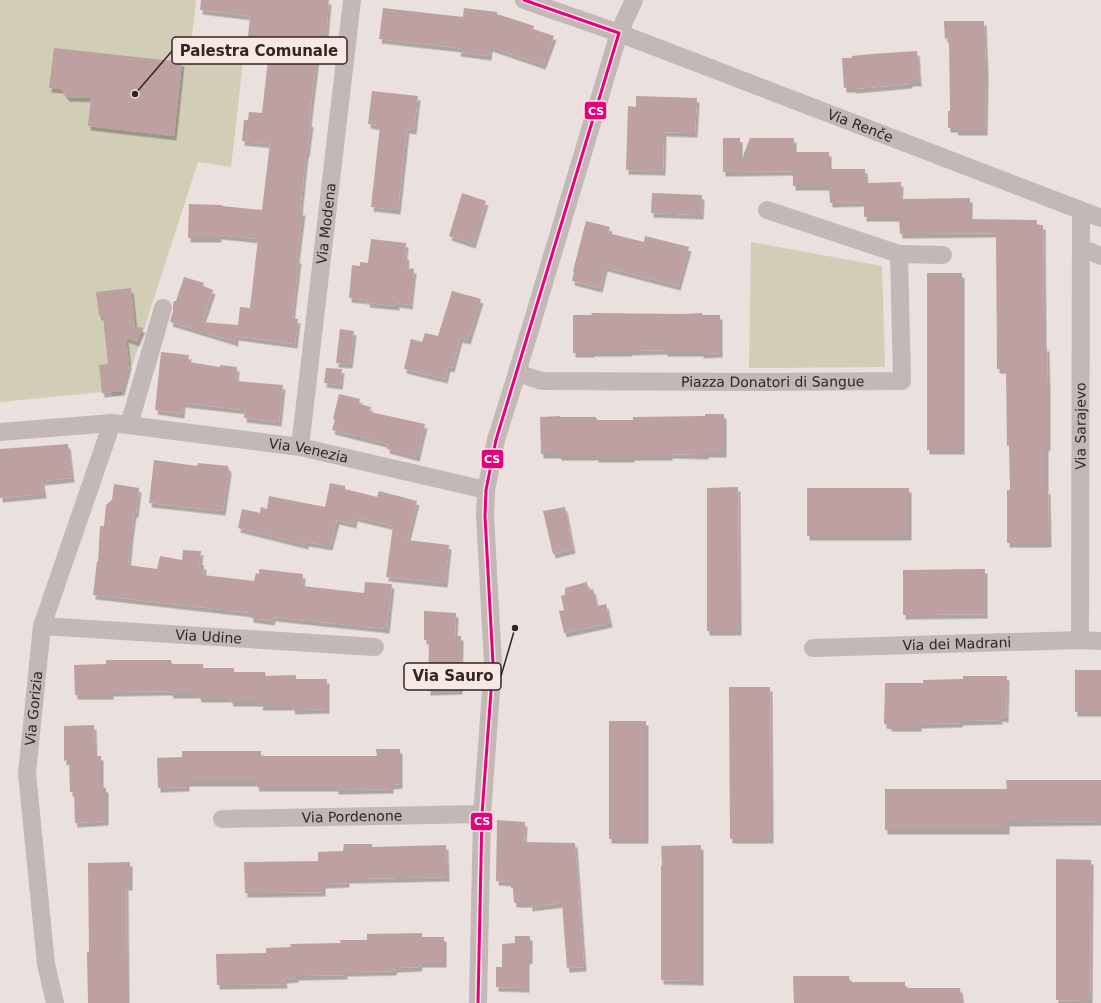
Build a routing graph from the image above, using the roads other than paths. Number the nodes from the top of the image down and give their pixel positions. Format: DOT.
graph roads {
  1 [pos="352,0"];
  2 [pos="524,0"];
  3 [pos="634,0"];
  4 [pos="619,33"];
  5 [pos="767,210"];
  6 [pos="1081,211"];
  7 [pos="1101,218"];
  8 [pos="1081,248"];
  9 [pos="899,254"];
  10 [pos="944,255"];
  11 [pos="1101,256"];
  12 [pos="163,308"];
  13 [pos="518,373"];
  14 [pos="121,424"];
  15 [pos="0,432"];
  16 [pos="300,447"];
  17 [pos="486,490"];
  18 [pos="42,626"];
  19 [pos="1080,640"];
  20 [pos="1101,641"];
  21 [pos="375,647"];
  22 [pos="813,648"];
  23 [pos="482,814"];
  24 [pos="222,819"];
  25 [pos="54,1003"];
  26 [pos="478,1003"];
  1 -- 16 [label="street, Via Modena"];
  2 -- 4 [label="street, Via Renče"];
  3 -- 4 [label="street"];
  4 -- 6 [label="street, Via Renče"];
  4 -- 13 [label="street"];
  5 -- 9 [label="street"];
  6 -- 7 [label="street, Via Renče"];
  6 -- 8 [label="street, Via Sarajevo"];
  8 -- 11 [label="street"];
  8 -- 19 [label="street, Via Sarajevo"];
  9 -- 10 [label="street"];
  9 -- 13 [label="street, Piazza Donatori di Sangue"];
  12 -- 14 [label="street"];
  13 -- 17 [label="street"];
  14 -- 15 [label="street, Via Venezia"];
  14 -- 16 [label="street, Via Venezia"];
  14 -- 18 [label="street, Via Gorizia"];
  16 -- 17 [label="street, Via Venezia"];
  17 -- 23 [label="street"];
  18 -- 21 [label="street, Via Udine"];
  18 -- 25 [label="street, Via Gorizia"];
  19 -- 20 [label="street, Via dei Madrani"];
  19 -- 22 [label="street, Via dei Madrani"];
  23 -- 24 [label="street, Via Pordenone"];
  23 -- 26 [label="street"];
}
